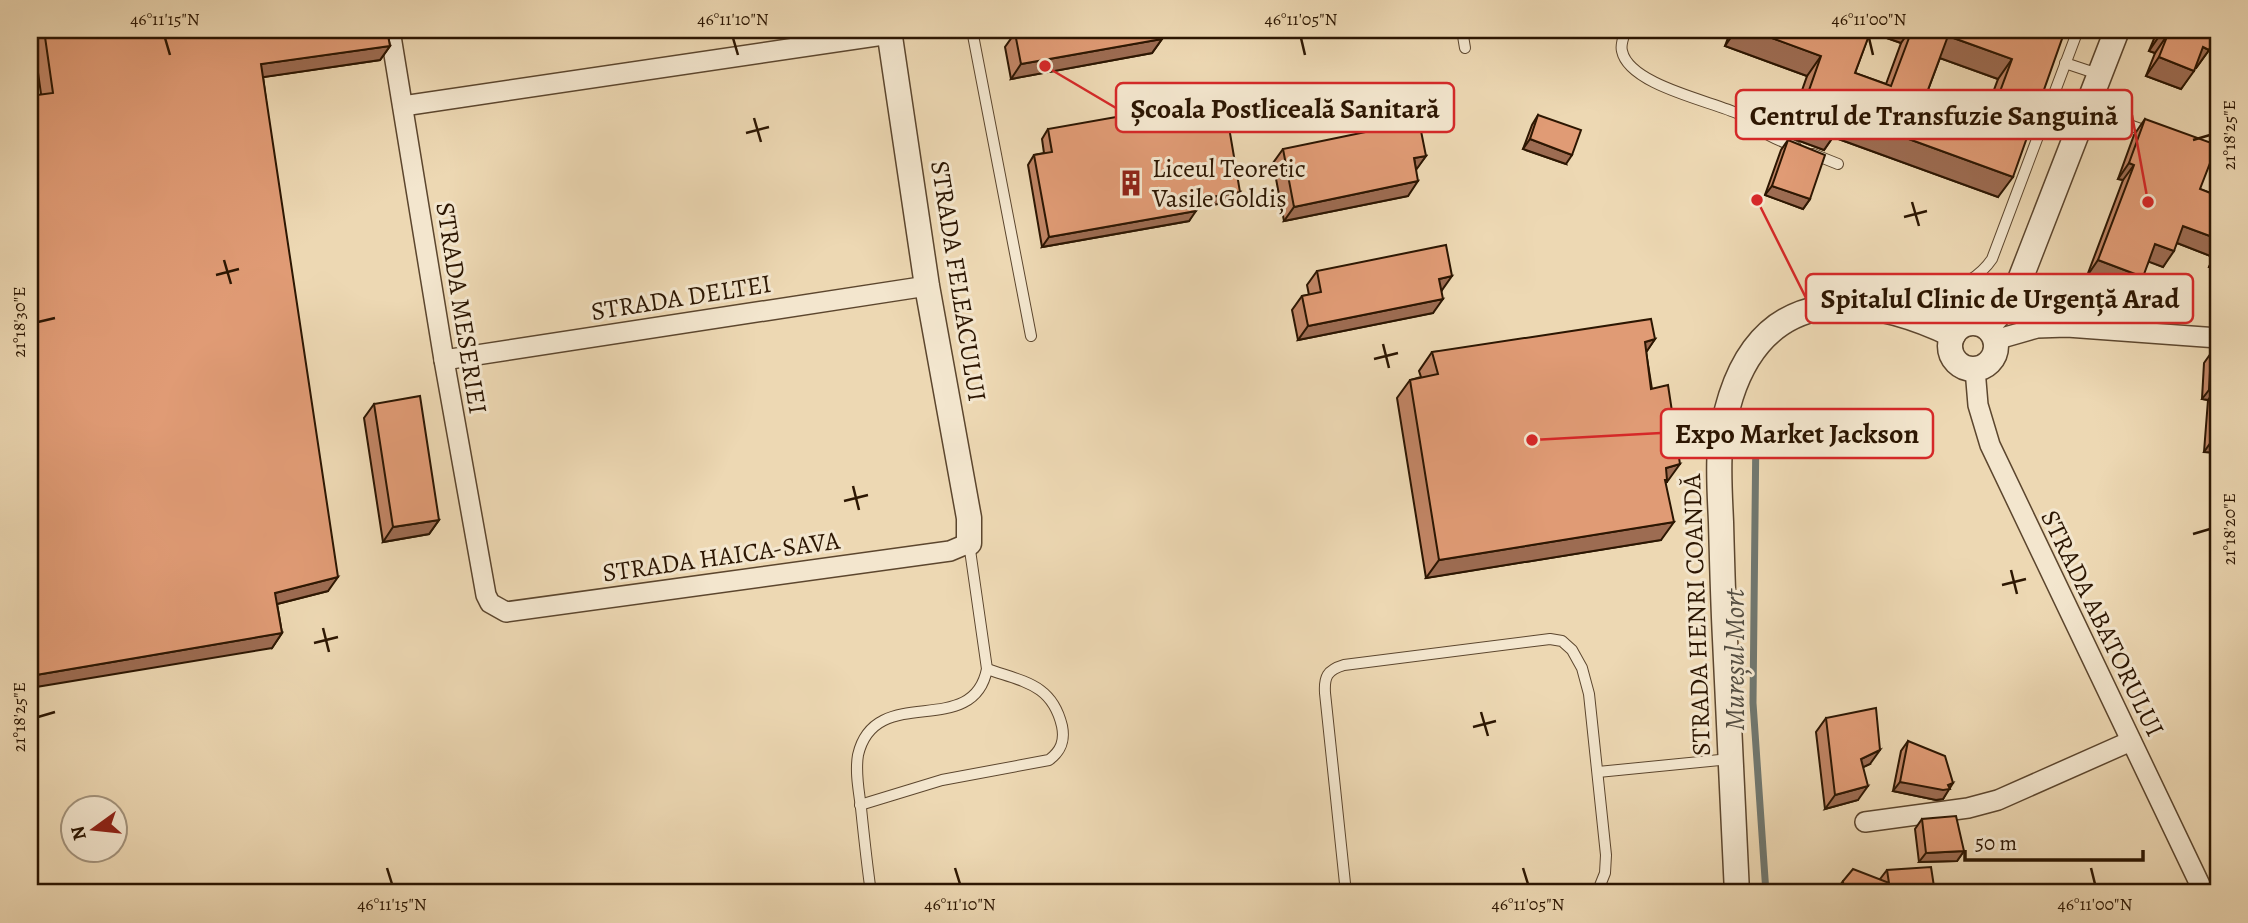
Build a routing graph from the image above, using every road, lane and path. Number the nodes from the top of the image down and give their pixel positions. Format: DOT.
graph roads {
  1 [pos="390,30"];
  2 [pos="972,30"];
  3 [pos="1461,30"];
  4 [pos="1626,30"];
  5 [pos="2078,30"];
  6 [pos="2118,30"];
  7 [pos="889,32"];
  8 [pos="1465,48"];
  9 [pos="2066,63"];
  10 [pos="2100,75"];
  11 [pos="403,106"];
  12 [pos="2087,110"];
  13 [pos="2166,138"];
  14 [pos="1838,164"];
  15 [pos="927,286"];
  16 [pos="1975,332"];
  17 [pos="1031,336"];
  18 [pos="2218,338"];
  19 [pos="443,360"];
  20 [pos="1975,369"];
  21 [pos="969,542"];
  22 [pos="486,595"];
  23 [pos="987,669"];
  24 [pos="2131,741"];
  25 [pos="1731,759"];
  26 [pos="1598,772"];
  27 [pos="860,805"];
  28 [pos="1865,822"];
  29 [pos="871,893"];
  30 [pos="1346,893"];
  31 [pos="1598,893"];
  32 [pos="1737,893"];
  33 [pos="2204,893"];
  1 -- 11 [label="street, STRADA MESERIEI"];
  2 -- 17 [label="lane"];
  3 -- 8 [label="lane"];
  4 -- 14 [label="lane"];
  5 -- 9 [label="lane"];
  6 -- 10 [label="street"];
  7 -- 11 [label="street"];
  7 -- 15 [label="street, STRADA FELEACULUI"];
  9 -- 10 [label="lane"];
  9 -- 16 [label="lane"];
  10 -- 12 [label="street"];
  11 -- 19 [label="street, STRADA MESERIEI"];
  12 -- 13 [label="lane"];
  12 -- 16 [label="street"];
  15 -- 19 [label="street, STRADA DELTEI"];
  15 -- 21 [label="street, STRADA FELEACULUI"];
  16 -- 18 [label="street"];
  16 -- 20 [label="street"];
  16 -- 20 [label="street"];
  16 -- 25 [label="street, STRADA HENRI COANDĂ"];
  19 -- 22 [label="street, STRADA MESERIEI"];
  20 -- 24 [label="street, STRADA ABATORULUI"];
  21 -- 22 [label="street, STRADA HAICA-SAVA"];
  21 -- 23 [label="lane"];
  23 -- 27 [label="lane"];
  23 -- 27 [label="lane"];
  24 -- 28 [label="street"];
  24 -- 33 [label="street, STRADA ABATORULUI"];
  25 -- 26 [label="lane"];
  25 -- 32 [label="street, STRADA HENRI COANDĂ"];
  26 -- 30 [label="lane"];
  26 -- 31 [label="lane"];
  27 -- 29 [label="lane"];
}
